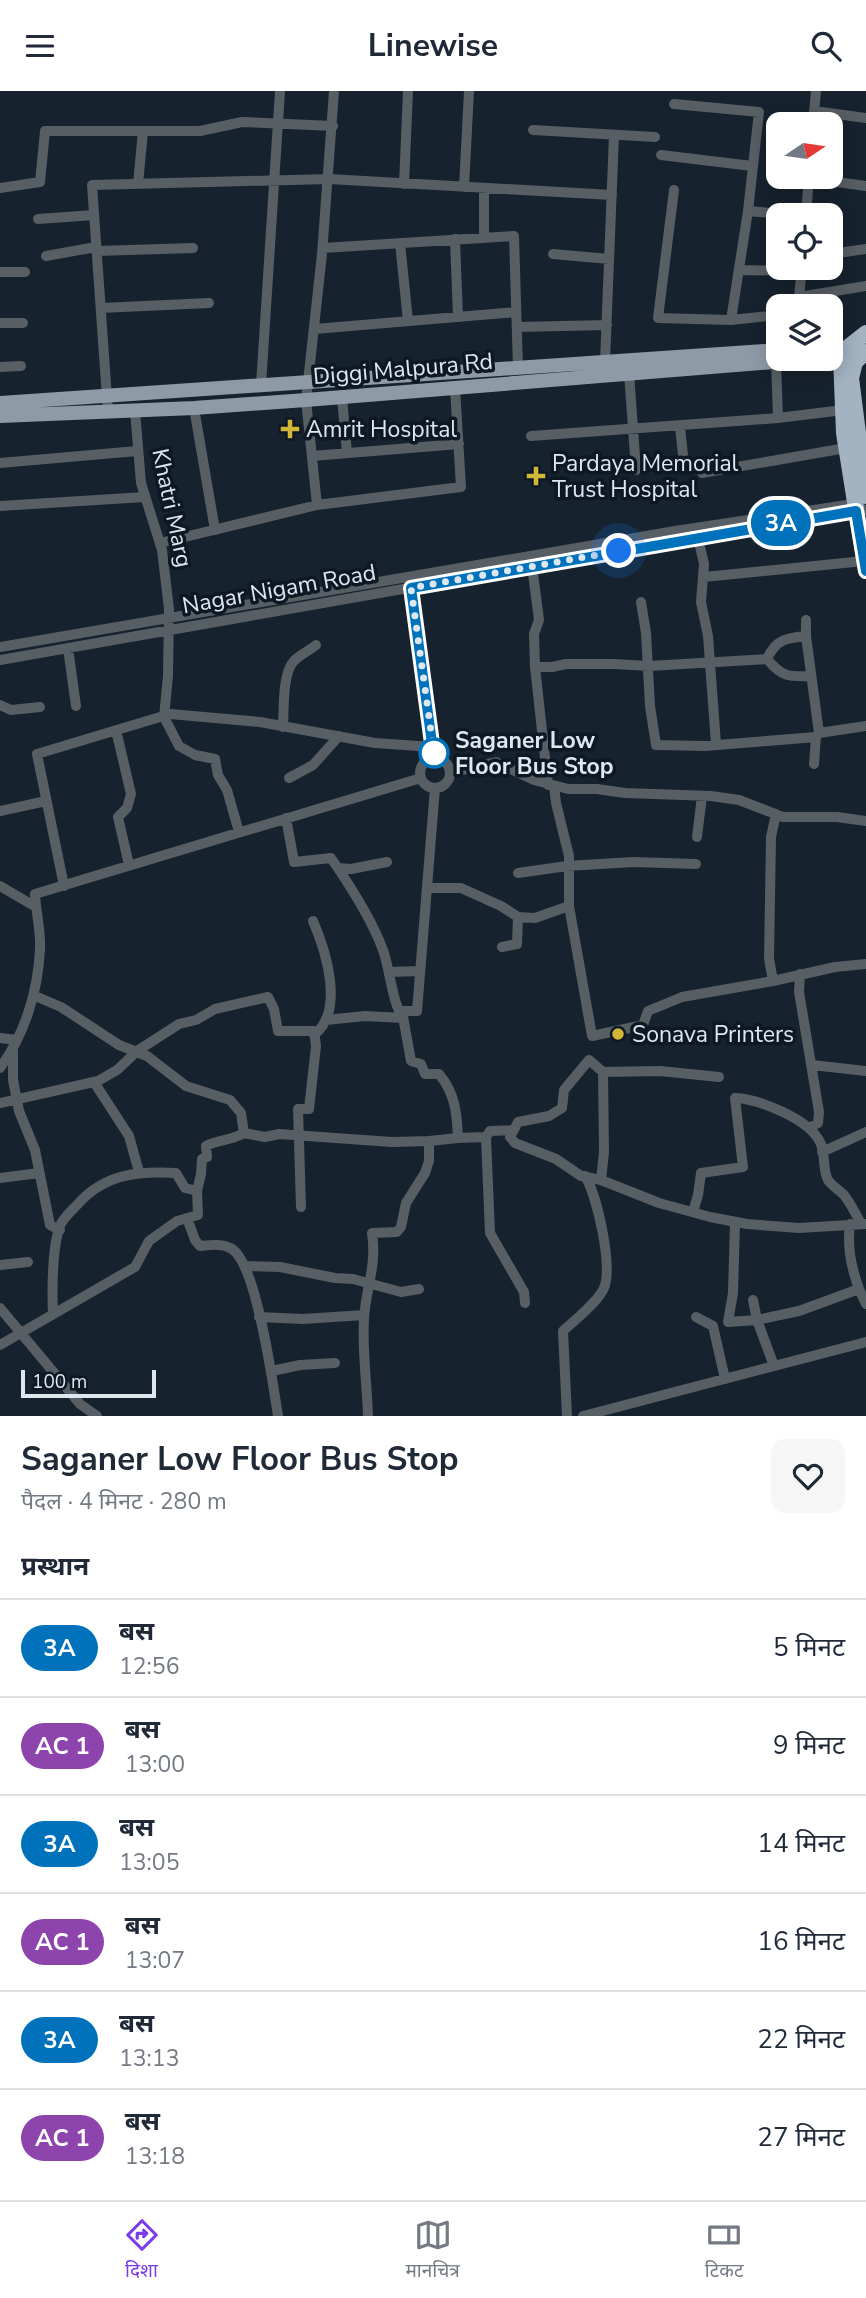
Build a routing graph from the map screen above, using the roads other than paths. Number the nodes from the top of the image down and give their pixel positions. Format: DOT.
graph roads {
  1 [pos="280,91"];
  2 [pos="334,91"];
  3 [pos="408,91"];
  4 [pos="469,91"];
  5 [pos="816,91"];
  6 [pos="674,103"];
  7 [pos="814,111"];
  8 [pos="866,118"];
  9 [pos="278,123"];
  10 [pos="333,126"];
  11 [pos="533,130"];
  12 [pos="143,131"];
  13 [pos="614,135"];
  14 [pos="654,137"];
  15 [pos="661,155"];
  16 [pos="752,166"];
  17 [pos="274,180"];
  18 [pos="329,180"];
  19 [pos="844,183"];
  20 [pos="138,184"];
  21 [pos="404,184"];
  22 [pos="866,186"];
  23 [pos="464,187"];
  24 [pos="0,188"];
  25 [pos="484,188"];
  26 [pos="674,190"];
  27 [pos="612,195"];
  28 [pos="748,211"];
  29 [pos="766,213"];
  30 [pos="94,215"];
  31 [pos="38,219"];
  32 [pos="484,238"];
  33 [pos="455,239"];
  34 [pos="400,243"];
  35 [pos="193,248"];
  36 [pos="323,248"];
  37 [pos="97,249"];
  38 [pos="866,249"];
  39 [pos="843,252"];
  40 [pos="553,254"];
  41 [pos="46,256"];
  42 [pos="609,259"];
  43 [pos="739,270"];
  44 [pos="766,270"];
  45 [pos="0,272"];
  46 [pos="25,272"];
  47 [pos="866,286"];
  48 [pos="832,294"];
  49 [pos="209,303"];
  50 [pos="101,308"];
  51 [pos="516,312"];
  52 [pos="766,316"];
  53 [pos="458,317"];
  54 [pos="731,320"];
  55 [pos="408,321"];
  56 [pos="0,323"];
  57 [pos="23,323"];
  58 [pos="607,325"];
  59 [pos="517,327"];
  60 [pos="315,329"];
  61 [pos="866,333"];
  62 [pos="847,354"];
  63 [pos="766,356"];
  64 [pos="766,357"];
  65 [pos="605,362"];
  66 [pos="21,366"];
  67 [pos="0,367"];
  68 [pos="518,368"];
  69 [pos="777,371"];
  70 [pos="629,373"];
  71 [pos="308,381"];
  72 [pos="261,385"];
  73 [pos="455,388"];
  74 [pos="107,395"];
  75 [pos="342,398"];
  76 [pos="306,400"];
  77 [pos="0,403"];
  78 [pos="194,408"];
  79 [pos="844,410"];
  80 [pos="135,411"];
  81 [pos="108,412"];
  82 [pos="0,416"];
  83 [pos="778,418"];
  84 [pos="680,426"];
  85 [pos="633,429"];
  86 [pos="531,436"];
  87 [pos="459,444"];
  88 [pos="137,451"];
  89 [pos="858,451"];
  90 [pos="347,453"];
  91 [pos="683,455"];
  92 [pos="312,456"];
  93 [pos="0,463"];
  94 [pos="636,470"];
  95 [pos="702,473"];
  96 [pos="145,497"];
  97 [pos="317,505"];
  98 [pos="862,505"];
  99 [pos="0,506"];
  100 [pos="215,530"];
  101 [pos="698,538"];
  102 [pos="160,543"];
  103 [pos="532,566"];
  104 [pos="865,566"];
  105 [pos="704,577"];
  106 [pos="410,583"];
  107 [pos="640,602"];
  108 [pos="806,620"];
  109 [pos="168,623"];
  110 [pos="807,636"];
  111 [pos="316,645"];
  112 [pos="0,647"];
  113 [pos="68,647"];
  114 [pos="767,659"];
  115 [pos="0,660"];
  116 [pos="710,663"];
  117 [pos="649,666"];
  118 [pos="534,667"];
  119 [pos="811,676"];
  120 [pos="0,705"];
  121 [pos="76,706"];
  122 [pos="40,707"];
  123 [pos="164,717"];
  124 [pos="866,726"];
  125 [pos="283,727"];
  126 [pos="116,730"];
  127 [pos="818,735"];
  128 [pos="340,736"];
  129 [pos="716,744"];
  130 [pos="434,753"];
  131 [pos="814,764"];
  132 [pos="450,773"];
  133 [pos="289,778"];
  134 [pos="421,778"];
  135 [pos="551,785"];
  136 [pos="435,788"];
  137 [pos="702,796"];
  138 [pos="46,801"];
  139 [pos="0,811"];
  140 [pos="776,814"];
  141 [pos="286,818"];
  142 [pos="866,821"];
  143 [pos="239,832"];
  144 [pos="697,837"];
  145 [pos="387,862"];
  146 [pos="696,864"];
  147 [pos="129,865"];
  148 [pos="568,866"];
  149 [pos="338,868"];
  150 [pos="518,873"];
  151 [pos="64,885"];
  152 [pos="0,886"];
  153 [pos="427,888"];
  154 [pos="569,906"];
  155 [pos="36,907"];
  156 [pos="518,917"];
  157 [pos="313,921"];
  158 [pos="502,947"];
  159 [pos="866,964"];
  160 [pos="420,971"];
  161 [pos="389,972"];
  162 [pos="800,974"];
  163 [pos="773,981"];
  164 [pos="35,996"];
  165 [pos="403,1018"];
  166 [pos="326,1020"];
  167 [pos="314,1035"];
  168 [pos="592,1036"];
  169 [pos="0,1038"];
  170 [pos="15,1046"];
  171 [pos="137,1051"];
  172 [pos="589,1060"];
  173 [pos="812,1065"];
  174 [pos="0,1068"];
  175 [pos="866,1071"];
  176 [pos="603,1072"];
  177 [pos="719,1077"];
  178 [pos="93,1082"];
  179 [pos="17,1098"];
  180 [pos="0,1103"];
  181 [pos="809,1128"];
  182 [pos="514,1130"];
  183 [pos="866,1132"];
  184 [pos="244,1133"];
  185 [pos="298,1135"];
  186 [pos="486,1137"];
  187 [pos="458,1138"];
  188 [pos="429,1141"];
  189 [pos="822,1152"];
  190 [pos="139,1172"];
  191 [pos="39,1173"];
  192 [pos="585,1176"];
  193 [pos="0,1178"];
  194 [pos="601,1180"];
  195 [pos="197,1191"];
  196 [pos="300,1207"];
  197 [pos="693,1212"];
  198 [pos="187,1218"];
  199 [pos="735,1223"];
  200 [pos="859,1224"];
  201 [pos="60,1230"];
  202 [pos="28,1262"];
  203 [pos="0,1265"];
  204 [pos="245,1266"];
  205 [pos="369,1284"];
  206 [pos="419,1289"];
  207 [pos="859,1289"];
  208 [pos="753,1300"];
  209 [pos="525,1303"];
  210 [pos="866,1304"];
  211 [pos="0,1308"];
  212 [pos="53,1313"];
  213 [pos="364,1315"];
  214 [pos="259,1317"];
  215 [pos="696,1317"];
  216 [pos="758,1320"];
  217 [pos="21,1335"];
  218 [pos="866,1342"];
  219 [pos="0,1345"];
  220 [pos="335,1363"];
  221 [pos="774,1366"];
  222 [pos="272,1371"];
  223 [pos="725,1379"];
  224 [pos="96,1416"];
  225 [pos="278,1416"];
  226 [pos="368,1416"];
  227 [pos="567,1416"];
  228 [pos="583,1416"];
  1 -- 9 [label="street"];
  2 -- 10 [label="street"];
  3 -- 21 [label="street"];
  4 -- 23 [label="street"];
  5 -- 7 [label="street"];
  6 -- 16 [label="street"];
  7 -- 8 [label="street"];
  9 -- 10 [label="street"];
  9 -- 12 [label="street"];
  9 -- 17 [label="street"];
  10 -- 18 [label="street"];
  11 -- 13 [label="street"];
  12 -- 20 [label="street"];
  12 -- 24 [label="street"];
  13 -- 14 [label="street"];
  13 -- 27 [label="street"];
  15 -- 16 [label="street"];
  16 -- 28 [label="street"];
  17 -- 18 [label="street"];
  17 -- 20 [label="street"];
  17 -- 72 [label="street"];
  18 -- 21 [label="street"];
  18 -- 36 [label="street"];
  19 -- 22 [label="street"];
  20 -- 30 [label="street"];
  21 -- 23 [label="street"];
  23 -- 25 [label="street"];
  25 -- 27 [label="street"];
  25 -- 32 [label="street"];
  26 -- 54 [label="street"];
  27 -- 42 [label="street"];
  28 -- 29 [label="street"];
  28 -- 43 [label="street"];
  30 -- 31 [label="street"];
  30 -- 37 [label="street"];
  32 -- 33 [label="street"];
  32 -- 51 [label="street"];
  33 -- 34 [label="street"];
  33 -- 53 [label="street"];
  34 -- 36 [label="street"];
  34 -- 55 [label="street"];
  35 -- 37 [label="street"];
  36 -- 60 [label="street"];
  37 -- 41 [label="street"];
  37 -- 50 [label="street"];
  38 -- 39 [label="street"];
  40 -- 42 [label="street"];
  42 -- 58 [label="street"];
  43 -- 44 [label="street"];
  43 -- 54 [label="street"];
  45 -- 46 [label="street"];
  47 -- 48 [label="street"];
  49 -- 50 [label="street"];
  50 -- 74 [label="street"];
  51 -- 53 [label="street"];
  51 -- 59 [label="street"];
  52 -- 54 [label="street"];
  53 -- 55 [label="street"];
  55 -- 60 [label="street"];
  56 -- 57 [label="street"];
  58 -- 59 [label="street"];
  58 -- 65 [label="street"];
  59 -- 68 [label="street"];
  60 -- 71 [label="street"];
  61 -- 62 [label="highway"];
  62 -- 79 [label="highway"];
  62 -- 89 [label="highway"];
  63 -- 65 [label="main road, Diggi Malpura Rd"];
  64 -- 70 [label="main road, Diggi Malpura Rd"];
  65 -- 68 [label="main road, Diggi Malpura Rd"];
  66 -- 67 [label="street"];
  68 -- 71 [label="main road, Diggi Malpura Rd"];
  69 -- 83 [label="street"];
  70 -- 73 [label="main road, Diggi Malpura Rd"];
  70 -- 85 [label="street"];
  71 -- 72 [label="main road, Diggi Malpura Rd"];
  71 -- 76 [label="street"];
  72 -- 74 [label="main road, Diggi Malpura Rd"];
  73 -- 75 [label="main road, Diggi Malpura Rd"];
  73 -- 87 [label="street"];
  74 -- 77 [label="main road, Diggi Malpura Rd"];
  74 -- 81 [label="street"];
  75 -- 76 [label="main road, Diggi Malpura Rd"];
  75 -- 90 [label="street"];
  76 -- 78 [label="main road, Diggi Malpura Rd"];
  76 -- 92 [label="street"];
  78 -- 80 [label="main road, Diggi Malpura Rd"];
  78 -- 100 [label="street"];
  79 -- 83 [label="street"];
  79 -- 89 [label="highway"];
  80 -- 81 [label="main road, Diggi Malpura Rd"];
  80 -- 88 [label="street, Khatri Marg"];
  81 -- 82 [label="main road, Diggi Malpura Rd"];
  83 -- 84 [label="street"];
  84 -- 85 [label="street"];
  84 -- 91 [label="street"];
  85 -- 86 [label="street"];
  85 -- 94 [label="street"];
  87 -- 90 [label="street"];
  87 -- 97 [label="street"];
  88 -- 93 [label="street"];
  88 -- 96 [label="street, Khatri Marg"];
  89 -- 95 [label="street"];
  89 -- 98 [label="highway"];
  90 -- 92 [label="street"];
  92 -- 97 [label="street"];
  96 -- 99 [label="street"];
  96 -- 102 [label="street, Khatri Marg"];
  97 -- 100 [label="street"];
  98 -- 101 [label="street, Nagar Nigam Road"];
  98 -- 104 [label="highway"];
  98 -- 106 [label="street, Nagar Nigam Road"];
  100 -- 102 [label="street"];
  101 -- 103 [label="street, Nagar Nigam Road"];
  101 -- 105 [label="street"];
  102 -- 109 [label="street, Khatri Marg"];
  103 -- 106 [label="street, Nagar Nigam Road"];
  103 -- 118 [label="street"];
  104 -- 105 [label="street"];
  105 -- 116 [label="street"];
  106 -- 109 [label="street, Nagar Nigam Road"];
  106 -- 130 [label="street"];
  107 -- 117 [label="street"];
  108 -- 110 [label="street"];
  109 -- 112 [label="street, Nagar Nigam Road"];
  109 -- 113 [label="street, Nagar Nigam Road"];
  109 -- 123 [label="street, Khatri Marg"];
  110 -- 114 [label="street"];
  110 -- 119 [label="street"];
  111 -- 125 [label="street"];
  113 -- 115 [label="street, Nagar Nigam Road"];
  113 -- 121 [label="street"];
  114 -- 116 [label="street"];
  114 -- 119 [label="street"];
  116 -- 117 [label="street"];
  116 -- 129 [label="street"];
  117 -- 118 [label="street"];
  117 -- 129 [label="street"];
  118 -- 135 [label="street"];
  119 -- 127 [label="street"];
  120 -- 122 [label="street"];
  123 -- 125 [label="street"];
  123 -- 126 [label="street"];
  123 -- 143 [label="street"];
  124 -- 127 [label="street"];
  125 -- 128 [label="street"];
  126 -- 138 [label="street"];
  126 -- 147 [label="street"];
  127 -- 129 [label="street"];
  127 -- 131 [label="street"];
  128 -- 130 [label="street"];
  128 -- 133 [label="street"];
  130 -- 132 [label="street"];
  130 -- 134 [label="street"];
  132 -- 135 [label="street"];
  132 -- 136 [label="street"];
  134 -- 136 [label="street"];
  134 -- 141 [label="street"];
  135 -- 137 [label="street"];
  135 -- 148 [label="street"];
  136 -- 153 [label="street"];
  137 -- 140 [label="street"];
  137 -- 144 [label="street"];
  138 -- 139 [label="street"];
  138 -- 151 [label="street"];
  140 -- 142 [label="street"];
  140 -- 163 [label="street"];
  141 -- 143 [label="street"];
  141 -- 149 [label="street"];
  143 -- 147 [label="street"];
  145 -- 149 [label="street"];
  146 -- 148 [label="street"];
  147 -- 151 [label="street"];
  148 -- 150 [label="street"];
  148 -- 154 [label="street"];
  149 -- 161 [label="street"];
  151 -- 155 [label="street"];
  152 -- 155 [label="street"];
  153 -- 156 [label="street"];
  153 -- 160 [label="street"];
  154 -- 156 [label="street"];
  154 -- 168 [label="street"];
  155 -- 164 [label="street"];
  156 -- 158 [label="street"];
  157 -- 166 [label="street"];
  159 -- 162 [label="street"];
  160 -- 161 [label="street"];
  160 -- 165 [label="street"];
  161 -- 165 [label="street"];
  162 -- 163 [label="street"];
  162 -- 173 [label="street"];
  163 -- 168 [label="street"];
  164 -- 170 [label="street"];
  164 -- 171 [label="street"];
  165 -- 166 [label="street"];
  165 -- 187 [label="street"];
  166 -- 167 [label="street"];
  167 -- 171 [label="street"];
  167 -- 185 [label="street"];
  168 -- 172 [label="street"];
  169 -- 170 [label="street"];
  170 -- 174 [label="street"];
  170 -- 179 [label="street"];
  171 -- 178 [label="street"];
  171 -- 184 [label="street"];
  172 -- 176 [label="street"];
  172 -- 182 [label="street"];
  173 -- 175 [label="street"];
  173 -- 181 [label="street"];
  176 -- 177 [label="street"];
  176 -- 194 [label="street"];
  178 -- 179 [label="street"];
  178 -- 190 [label="street"];
  179 -- 180 [label="street"];
  179 -- 191 [label="street"];
  181 -- 189 [label="street"];
  181 -- 197 [label="street"];
  182 -- 186 [label="street"];
  182 -- 192 [label="street"];
  183 -- 189 [label="street"];
  184 -- 185 [label="street"];
  184 -- 195 [label="street"];
  185 -- 188 [label="street"];
  185 -- 196 [label="street"];
  186 -- 187 [label="street"];
  186 -- 209 [label="street"];
  187 -- 188 [label="street"];
  188 -- 205 [label="street"];
  189 -- 200 [label="street"];
  190 -- 195 [label="street"];
  190 -- 201 [label="street"];
  191 -- 193 [label="street"];
  191 -- 201 [label="street"];
  192 -- 194 [label="street"];
  192 -- 227 [label="street"];
  194 -- 197 [label="street"];
  195 -- 198 [label="street"];
  197 -- 199 [label="street"];
  198 -- 204 [label="street"];
  198 -- 212 [label="street"];
  199 -- 200 [label="street"];
  199 -- 216 [label="street"];
  200 -- 207 [label="street"];
  201 -- 212 [label="street"];
  202 -- 203 [label="street"];
  204 -- 205 [label="street"];
  204 -- 214 [label="street"];
  205 -- 206 [label="street"];
  205 -- 213 [label="street"];
  207 -- 210 [label="street"];
  207 -- 216 [label="street"];
  208 -- 216 [label="street"];
  211 -- 217 [label="street"];
  212 -- 217 [label="street"];
  213 -- 214 [label="street"];
  213 -- 226 [label="street"];
  214 -- 222 [label="street"];
  215 -- 223 [label="street"];
  216 -- 221 [label="street"];
  217 -- 219 [label="street"];
  217 -- 224 [label="street"];
  218 -- 221 [label="street"];
  220 -- 222 [label="street"];
  221 -- 223 [label="street"];
  222 -- 225 [label="street"];
  223 -- 228 [label="street"];
}
